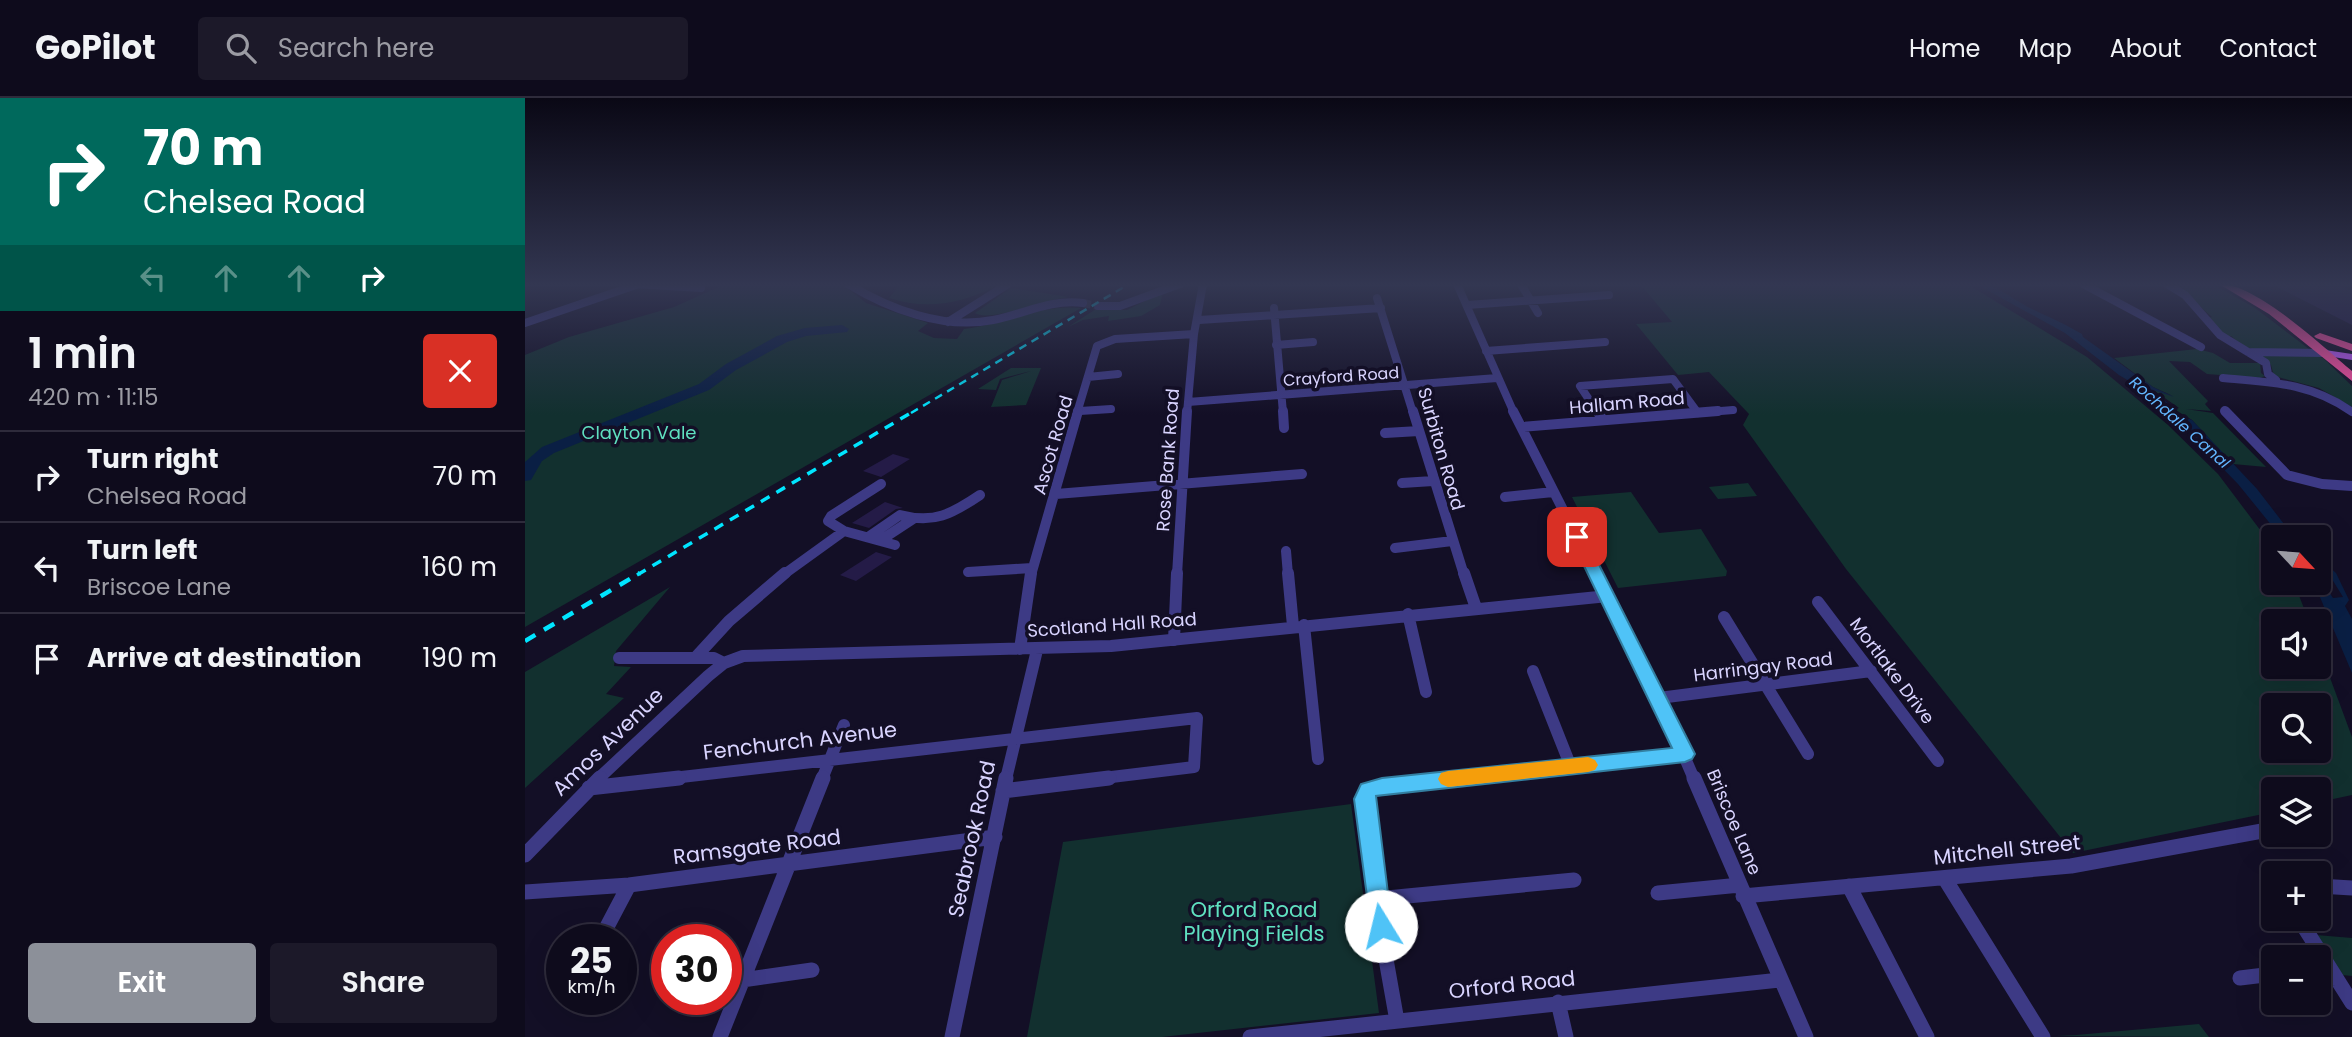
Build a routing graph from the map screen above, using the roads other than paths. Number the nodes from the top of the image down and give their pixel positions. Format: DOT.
graph roads {
  1 [pos="1196,328"];
  2 [pos="1275,328"];
  3 [pos="1387,328"];
  4 [pos="1477,328"];
  5 [pos="2165,328"];
  6 [pos="2211,328"];
  7 [pos="2301,328"];
  8 [pos="2310,328"];
  9 [pos="1194,334"];
  10 [pos="1313,342"];
  11 [pos="1605,342"];
  12 [pos="1276,345"];
  13 [pos="2201,347"];
  14 [pos="1486,351"];
  15 [pos="2248,352"];
  16 [pos="2345,354"];
  17 [pos="1118,374"];
  18 [pos="1088,377"];
  19 [pos="2352,377"];
  20 [pos="1497,378"];
  21 [pos="2223,378"];
  22 [pos="2276,380"];
  23 [pos="1407,385"];
  24 [pos="1280,395"];
  25 [pos="1188,402"];
  26 [pos="1111,409"];
  27 [pos="1733,410"];
  28 [pos="1080,411"];
  29 [pos="2225,411"];
  30 [pos="2352,412"];
  31 [pos="1698,413"];
  32 [pos="1603,421"];
  33 [pos="1522,427"];
  34 [pos="1284,428"];
  35 [pos="1419,431"];
  36 [pos="1385,433"];
  37 [pos="1302,474"];
  38 [pos="1433,481"];
  39 [pos="1402,483"];
  40 [pos="881,484"];
  41 [pos="1181,485"];
  42 [pos="2350,489"];
  43 [pos="1553,492"];
  44 [pos="1056,494"];
  45 [pos="980,495"];
  46 [pos="1505,497"];
  47 [pos="913,519"];
  48 [pos="845,531"];
  49 [pos="868,537"];
  50 [pos="881,540"];
  51 [pos="1452,541"];
  52 [pos="895,545"];
  53 [pos="1395,548"];
  54 [pos="1286,551"];
  55 [pos="1032,568"];
  56 [pos="968,572"];
  57 [pos="1608,596"];
  58 [pos="1818,602"];
  59 [pos="1476,608"];
  60 [pos="1408,614"];
  61 [pos="1724,617"];
  62 [pos="1298,625"];
  63 [pos="1174,640"];
  64 [pos="1020,649"];
  65 [pos="1037,650"];
  66 [pos="619,658"];
  67 [pos="695,658"];
  68 [pos="724,663"];
  69 [pos="1532,671"];
  70 [pos="1871,671"];
  71 [pos="1765,684"];
  72 [pos="1426,692"];
  73 [pos="1659,698"];
  74 [pos="844,725"];
  75 [pos="1015,737"];
  76 [pos="1685,754"];
  77 [pos="1808,754"];
  78 [pos="830,758"];
  79 [pos="1318,759"];
  80 [pos="1938,761"];
  81 [pos="1571,767"];
  82 [pos="589,788"];
  83 [pos="1003,791"];
  84 [pos="2261,831"];
  85 [pos="995,837"];
  86 [pos="525,855"];
  87 [pos="788,864"];
  88 [pos="1945,879"];
  89 [pos="1574,880"];
  90 [pos="629,885"];
  91 [pos="1849,886"];
  92 [pos="2331,887"];
  93 [pos="2352,888"];
  94 [pos="1742,890"];
  95 [pos="525,892"];
  96 [pos="1658,893"];
  97 [pos="1376,899"];
  98 [pos="608,924"];
  99 [pos="2307,931"];
  100 [pos="812,970"];
  101 [pos="2261,976"];
  102 [pos="2241,978"];
  103 [pos="2331,978"];
  104 [pos="2336,978"];
  105 [pos="1780,979"];
  106 [pos="742,980"];
  107 [pos="1558,1002"];
  108 [pos="2352,1003"];
  109 [pos="728,1015"];
  110 [pos="1397,1021"];
  111 [pos="1273,1036"];
  112 [pos="720,1037"];
  113 [pos="951,1037"];
  114 [pos="1250,1037"];
  115 [pos="1566,1037"];
  116 [pos="1806,1037"];
  117 [pos="1927,1037"];
  118 [pos="2043,1037"];
  1 -- 9 [label="street, Rose Bank Road"];
  2 -- 12 [label="street"];
  3 -- 23 [label="street, Surbiton Road"];
  4 -- 14 [label="street, Briscoe Lane"];
  5 -- 13 [label="street"];
  6 -- 15 [label="street"];
  7 -- 16 [label="highway"];
  8 -- 16 [label="highway"];
  9 -- 18 [label="street, Ascot Road"];
  9 -- 25 [label="street, Rose Bank Road"];
  10 -- 12 [label="street"];
  11 -- 14 [label="street"];
  12 -- 24 [label="street"];
  14 -- 20 [label="street, Briscoe Lane"];
  15 -- 16 [label="street"];
  15 -- 22 [label="street"];
  16 -- 19 [label="highway"];
  17 -- 18 [label="street"];
  18 -- 28 [label="street, Ascot Road"];
  20 -- 23 [label="street, Crayford Road"];
  20 -- 33 [label="street, Briscoe Lane"];
  21 -- 22 [label="street"];
  22 -- 30 [label="street"];
  23 -- 24 [label="street, Crayford Road"];
  23 -- 35 [label="street, Surbiton Road"];
  24 -- 25 [label="street, Crayford Road"];
  24 -- 34 [label="street"];
  25 -- 41 [label="street, Rose Bank Road"];
  26 -- 28 [label="street"];
  27 -- 31 [label="street, Hallam Road"];
  28 -- 44 [label="street, Ascot Road"];
  29 -- 42 [label="street"];
  31 -- 32 [label="street, Hallam Road"];
  31 -- 32 [label="street"];
  32 -- 33 [label="street, Hallam Road"];
  33 -- 43 [label="street, Briscoe Lane"];
  35 -- 36 [label="street"];
  35 -- 38 [label="street, Surbiton Road"];
  37 -- 41 [label="street"];
  38 -- 39 [label="street"];
  38 -- 51 [label="street, Surbiton Road"];
  40 -- 48 [label="street"];
  41 -- 44 [label="street"];
  41 -- 63 [label="street, Rose Bank Road"];
  43 -- 46 [label="street"];
  43 -- 57 [label="street, Briscoe Lane"];
  44 -- 55 [label="street, Ascot Road"];
  45 -- 47 [label="street"];
  47 -- 49 [label="street"];
  47 -- 50 [label="street"];
  48 -- 49 [label="street"];
  48 -- 67 [label="street"];
  49 -- 50 [label="street"];
  50 -- 52 [label="street"];
  51 -- 53 [label="street"];
  51 -- 59 [label="street, Surbiton Road"];
  54 -- 62 [label="street"];
  55 -- 56 [label="street"];
  55 -- 64 [label="street, Ascot Road"];
  57 -- 59 [label="street, Scotland Hall Road"];
  57 -- 73 [label="street, Briscoe Lane"];
  58 -- 70 [label="street, Mortlake Drive"];
  59 -- 60 [label="street, Scotland Hall Road"];
  60 -- 62 [label="street, Scotland Hall Road"];
  60 -- 72 [label="street"];
  61 -- 71 [label="street"];
  62 -- 63 [label="street, Scotland Hall Road"];
  62 -- 79 [label="street"];
  63 -- 65 [label="street, Scotland Hall Road"];
  64 -- 65 [label="street, Scotland Hall Road"];
  64 -- 68 [label="street, Scotland Hall Road"];
  65 -- 75 [label="street, Seabrook Road"];
  66 -- 67 [label="street, Scotland Hall Road"];
  67 -- 68 [label="street, Scotland Hall Road"];
  68 -- 82 [label="street, Amos Avenue"];
  69 -- 81 [label="street"];
  70 -- 71 [label="street, Harringay Road"];
  70 -- 80 [label="street, Mortlake Drive"];
  71 -- 73 [label="street, Harringay Road"];
  71 -- 77 [label="street"];
  73 -- 76 [label="street, Briscoe Lane"];
  74 -- 78 [label="street"];
  75 -- 78 [label="street, Fenchurch Avenue"];
  75 -- 83 [label="street, Seabrook Road"];
  75 -- 83 [label="street, Fenchurch Avenue"];
  76 -- 81 [label="street"];
  76 -- 94 [label="street, Briscoe Lane"];
  78 -- 82 [label="street, Fenchurch Avenue"];
  78 -- 87 [label="street"];
  81 -- 97 [label="street"];
  82 -- 86 [label="street, Amos Avenue"];
  83 -- 85 [label="street, Seabrook Road"];
  84 -- 88 [label="street, Mitchell Street"];
  85 -- 87 [label="street, Ramsgate Road"];
  85 -- 113 [label="street, Seabrook Road"];
  87 -- 90 [label="street, Ramsgate Road"];
  87 -- 106 [label="street"];
  88 -- 91 [label="street, Mitchell Street"];
  88 -- 118 [label="street"];
  89 -- 97 [label="street"];
  90 -- 95 [label="street, Ramsgate Road"];
  90 -- 98 [label="street"];
  91 -- 94 [label="street, Mitchell Street"];
  91 -- 117 [label="street"];
  92 -- 93 [label="street"];
  94 -- 96 [label="street, Mitchell Street"];
  94 -- 105 [label="street, Briscoe Lane"];
  97 -- 110 [label="street"];
  99 -- 104 [label="street"];
  100 -- 106 [label="street"];
  101 -- 102 [label="street"];
  103 -- 104 [label="street"];
  104 -- 108 [label="street"];
  105 -- 107 [label="street, Orford Road"];
  105 -- 116 [label="street, Briscoe Lane"];
  107 -- 110 [label="street, Orford Road"];
  107 -- 115 [label="street"];
  109 -- 112 [label="street"];
  110 -- 111 [label="street, Orford Road"];
  111 -- 114 [label="street, Orford Road"];
}
